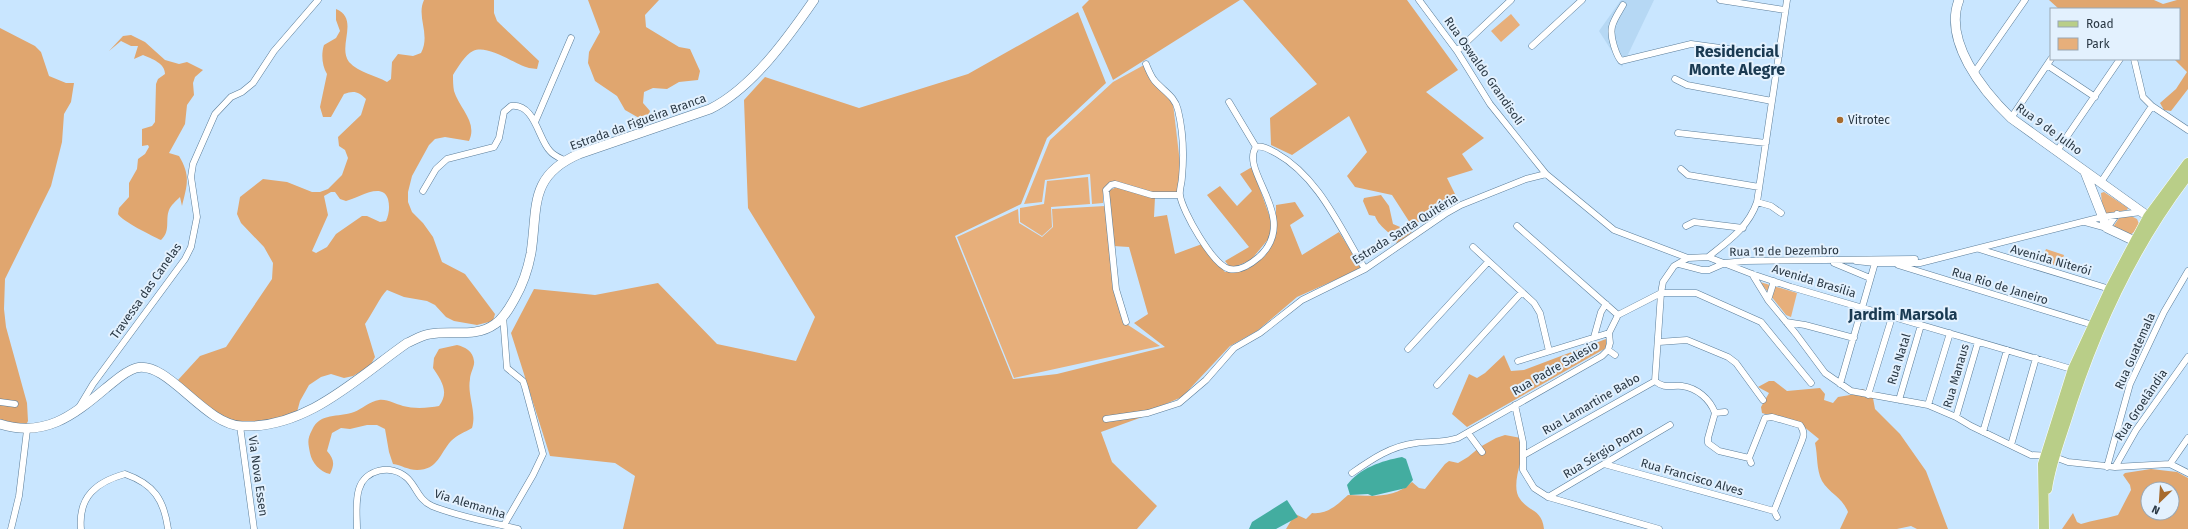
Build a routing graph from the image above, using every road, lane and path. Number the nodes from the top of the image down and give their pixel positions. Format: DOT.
graph roads {
  1 [pos="318,0"];
  2 [pos="814,0"];
  3 [pos="1419,0"];
  4 [pos="1511,0"];
  5 [pos="1582,0"];
  6 [pos="1720,0"];
  7 [pos="1787,0"];
  8 [pos="1959,0"];
  9 [pos="2025,0"];
  10 [pos="1624,5"];
  11 [pos="1785,10"];
  12 [pos="571,38"];
  13 [pos="1532,46"];
  14 [pos="1457,51"];
  15 [pos="1779,56"];
  16 [pos="2119,60"];
  17 [pos="2134,60"];
  18 [pos="2049,62"];
  19 [pos="1146,64"];
  20 [pos="1974,73"];
  21 [pos="1675,79"];
  22 [pos="2095,97"];
  23 [pos="1772,101"];
  24 [pos="1229,102"];
  25 [pos="2152,106"];
  26 [pos="2011,118"];
  27 [pos="535,122"];
  28 [pos="2188,130"];
  29 [pos="1678,133"];
  30 [pos="1766,143"];
  31 [pos="1256,147"];
  32 [pos="2057,151"];
  33 [pos="566,161"];
  34 [pos="2188,163"];
  35 [pos="1681,169"];
  36 [pos="2085,170"];
  37 [pos="1546,174"];
  38 [pos="2188,175"];
  39 [pos="2101,182"];
  40 [pos="1759,187"];
  41 [pos="423,191"];
  42 [pos="1179,194"];
  43 [pos="2095,198"];
  44 [pos="1757,202"];
  45 [pos="1781,214"];
  46 [pos="2118,214"];
  47 [pos="2102,217"];
  48 [pos="2148,217"];
  49 [pos="2085,222"];
  50 [pos="1517,226"];
  51 [pos="1686,226"];
  52 [pos="1743,228"];
  53 [pos="2107,228"];
  54 [pos="2138,243"];
  55 [pos="1473,247"];
  56 [pos="1979,249"];
  57 [pos="1708,257"];
  58 [pos="1688,258"];
  59 [pos="1830,261"];
  60 [pos="1856,261"];
  61 [pos="1891,261"];
  62 [pos="1488,262"];
  63 [pos="1725,263"];
  64 [pos="1875,263"];
  65 [pos="1920,263"];
  66 [pos="1679,264"];
  67 [pos="1365,269"];
  68 [pos="2188,271"];
  69 [pos="1915,272"];
  70 [pos="1752,274"];
  71 [pos="1930,276"];
  72 [pos="1870,278"];
  73 [pos="1774,281"];
  74 [pos="2114,290"];
  75 [pos="1522,292"];
  76 [pos="1661,293"];
  77 [pos="1768,300"];
  78 [pos="1606,304"];
  79 [pos="1862,307"];
  80 [pos="1618,315"];
  81 [pos="503,316"];
  82 [pos="1892,317"];
  83 [pos="1126,322"];
  84 [pos="1786,322"];
  85 [pos="1806,325"];
  86 [pos="1921,325"];
  87 [pos="2097,326"];
  88 [pos="1609,332"];
  89 [pos="1796,334"];
  90 [pos="1950,334"];
  91 [pos="1594,337"];
  92 [pos="1854,338"];
  93 [pos="1659,342"];
  94 [pos="1978,342"];
  95 [pos="1408,349"];
  96 [pos="1608,350"];
  97 [pos="2007,350"];
  98 [pos="1549,351"];
  99 [pos="1615,355"];
  100 [pos="2188,357"];
  101 [pos="2036,358"];
  102 [pos="1518,361"];
  103 [pos="2077,370"];
  104 [pos="1655,381"];
  105 [pos="1811,383"];
  106 [pos="1840,384"];
  107 [pos="1437,385"];
  108 [pos="1868,395"];
  109 [pos="1763,400"];
  110 [pos="1899,400"];
  111 [pos="0,402"];
  112 [pos="16,404"];
  113 [pos="1515,404"];
  114 [pos="1928,405"];
  115 [pos="76,412"];
  116 [pos="1725,412"];
  117 [pos="1715,413"];
  118 [pos="1956,417"];
  119 [pos="1106,419"];
  120 [pos="0,424"];
  121 [pos="1670,425"];
  122 [pos="240,426"];
  123 [pos="27,430"];
  124 [pos="1983,432"];
  125 [pos="1468,433"];
  126 [pos="2188,438"];
  127 [pos="2011,446"];
  128 [pos="1482,452"];
  129 [pos="1524,455"];
  130 [pos="2049,460"];
  131 [pos="1604,464"];
  132 [pos="2170,464"];
  133 [pos="2107,467"];
  134 [pos="2115,467"];
  135 [pos="1352,473"];
  136 [pos="2188,473"];
  137 [pos="1548,497"];
  138 [pos="504,525"];
  139 [pos="11,529"];
  140 [pos="81,529"];
  141 [pos="168,529"];
  142 [pos="254,529"];
  143 [pos="357,529"];
  144 [pos="518,529"];
  145 [pos="1659,529"];
  146 [pos="2044,529"];
  1 -- 115 [label="street, Travessa das Canelas"];
  2 -- 33 [label="main road, Estrada da Figueira Branca"];
  3 -- 14 [label="street, Rua Oswaldo Grandisoli"];
  4 -- 14 [label="street"];
  5 -- 13 [label="street"];
  6 -- 11 [label="street"];
  7 -- 11 [label="street"];
  8 -- 20 [label="main road, Rua 9 de Julho"];
  9 -- 20 [label="street"];
  10 -- 15 [label="street"];
  11 -- 15 [label="street"];
  12 -- 27 [label="street"];
  14 -- 37 [label="street, Rua Oswaldo Grandisoli"];
  15 -- 23 [label="street"];
  16 -- 22 [label="street"];
  17 -- 25 [label="street"];
  18 -- 22 [label="street"];
  18 -- 26 [label="street"];
  19 -- 42 [label="street"];
  20 -- 26 [label="main road, Rua 9 de Julho"];
  21 -- 23 [label="street"];
  22 -- 32 [label="street"];
  23 -- 30 [label="street"];
  24 -- 31 [label="street"];
  25 -- 28 [label="street"];
  25 -- 39 [label="street"];
  26 -- 32 [label="main road, Rua 9 de Julho"];
  27 -- 33 [label="street"];
  27 -- 41 [label="street"];
  29 -- 30 [label="street"];
  30 -- 40 [label="street"];
  31 -- 42 [label="street"];
  31 -- 67 [label="street"];
  32 -- 36 [label="main road, Rua 9 de Julho"];
  33 -- 81 [label="main road, Estrada da Figueira Branca"];
  34 -- 48 [label="main road"];
  35 -- 40 [label="street"];
  36 -- 39 [label="main road, Rua 9 de Julho"];
  36 -- 43 [label="main road, Rua 9 de Julho"];
  37 -- 58 [label="street, Rua Oswaldo Grandisoli"];
  37 -- 67 [label="street, Estrada Santa Quitéria"];
  38 -- 48 [label="main road"];
  39 -- 43 [label="main road"];
  39 -- 48 [label="main road, Rua 9 de Julho"];
  40 -- 44 [label="street"];
  42 -- 83 [label="street"];
  43 -- 47 [label="main road, Rua 9 de Julho"];
  44 -- 45 [label="street"];
  44 -- 52 [label="street"];
  46 -- 47 [label="street, Rua 1º de Dezembro"];
  46 -- 48 [label="street, Rua 1º de Dezembro"];
  46 -- 53 [label="street"];
  47 -- 49 [label="street, Rua 1º de Dezembro"];
  47 -- 53 [label="main road, Rua 9 de Julho"];
  48 -- 54 [label="main road"];
  49 -- 53 [label="street"];
  49 -- 56 [label="street, Rua 1º de Dezembro"];
  50 -- 78 [label="street"];
  51 -- 52 [label="street"];
  52 -- 57 [label="street"];
  53 -- 54 [label="main road"];
  54 -- 74 [label="main road"];
  55 -- 62 [label="street"];
  56 -- 65 [label="street, Rua 1º de Dezembro"];
  56 -- 74 [label="street, Avenida Niterói"];
  57 -- 58 [label="street, Rua 1º de Dezembro"];
  57 -- 63 [label="street, Rua 1º de Dezembro"];
  58 -- 66 [label="street"];
  59 -- 60 [label="street, Rua 1º de Dezembro"];
  59 -- 63 [label="street, Rua 1º de Dezembro"];
  59 -- 72 [label="street"];
  60 -- 61 [label="street, Rua 1º de Dezembro"];
  60 -- 64 [label="street, Rua 1º de Dezembro"];
  61 -- 64 [label="street"];
  61 -- 65 [label="street, Rua 1º de Dezembro"];
  61 -- 69 [label="street, Rua Rio de Janeiro"];
  62 -- 75 [label="street"];
  62 -- 95 [label="street"];
  63 -- 66 [label="street"];
  63 -- 70 [label="street, Avenida Brasília"];
  64 -- 72 [label="street"];
  65 -- 69 [label="street"];
  65 -- 71 [label="street"];
  66 -- 76 [label="street"];
  67 -- 119 [label="street, Estrada Santa Quitéria"];
  68 -- 133 [label="street, Rua Guatemala"];
  69 -- 71 [label="street, Rua Rio de Janeiro"];
  70 -- 73 [label="street, Avenida Brasília"];
  70 -- 77 [label="street"];
  71 -- 87 [label="street, Rua Rio de Janeiro"];
  72 -- 79 [label="street"];
  73 -- 77 [label="street"];
  73 -- 79 [label="street, Avenida Brasília"];
  74 -- 87 [label="main road"];
  75 -- 98 [label="street"];
  75 -- 107 [label="street"];
  76 -- 80 [label="street"];
  76 -- 93 [label="street, Rua Lamartine Babo"];
  76 -- 105 [label="street"];
  77 -- 84 [label="street"];
  78 -- 80 [label="street"];
  78 -- 91 [label="street, Rua Padre Salesio"];
  79 -- 82 [label="street, Avenida Brasília"];
  79 -- 92 [label="street"];
  80 -- 88 [label="street, Rua Padre Salesio"];
  81 -- 122 [label="main road, Estrada da Figueira Branca"];
  81 -- 138 [label="street"];
  82 -- 86 [label="street, Avenida Brasília"];
  82 -- 108 [label="street"];
  84 -- 85 [label="street"];
  84 -- 89 [label="street"];
  85 -- 89 [label="street"];
  85 -- 92 [label="street"];
  86 -- 90 [label="street, Avenida Brasília"];
  86 -- 110 [label="street, Rua Natal"];
  87 -- 103 [label="main road"];
  88 -- 91 [label="street"];
  88 -- 96 [label="street, Rua Padre Salesio"];
  89 -- 106 [label="street"];
  90 -- 94 [label="street, Avenida Brasília"];
  90 -- 114 [label="street"];
  91 -- 98 [label="street"];
  92 -- 106 [label="street"];
  93 -- 104 [label="street, Rua Lamartine Babo"];
  93 -- 109 [label="street"];
  94 -- 97 [label="street, Avenida Brasília"];
  94 -- 118 [label="street, Rua Manaus"];
  96 -- 99 [label="street"];
  96 -- 113 [label="street, Rua Padre Salesio"];
  97 -- 101 [label="street, Avenida Brasília"];
  97 -- 124 [label="street"];
  98 -- 102 [label="street"];
  100 -- 134 [label="street, Rua Groelândia"];
  101 -- 103 [label="street, Avenida Brasília"];
  101 -- 127 [label="street"];
  103 -- 130 [label="main road"];
  104 -- 117 [label="street"];
  104 -- 129 [label="street, Rua Lamartine Babo"];
  106 -- 108 [label="street"];
  108 -- 110 [label="street"];
  110 -- 114 [label="street"];
  111 -- 112 [label="street"];
  113 -- 125 [label="street, Rua Padre Salesio"];
  113 -- 129 [label="street"];
  114 -- 118 [label="street"];
  115 -- 122 [label="main road, Estrada da Figueira Branca"];
  115 -- 123 [label="main road, Estrada da Figueira Branca"];
  116 -- 117 [label="street"];
  117 -- 131 [label="street, Rua Francisco Alves"];
  118 -- 124 [label="street"];
  120 -- 123 [label="main road, Estrada da Figueira Branca"];
  121 -- 131 [label="street, Rua Sérgio Porto"];
  122 -- 142 [label="street, Via Nova Essen"];
  123 -- 139 [label="street"];
  124 -- 127 [label="street"];
  125 -- 128 [label="street"];
  125 -- 135 [label="street, Rua Padre Salesio"];
  126 -- 132 [label="street"];
  127 -- 130 [label="street"];
  129 -- 137 [label="street"];
  130 -- 133 [label="street"];
  130 -- 146 [label="main road"];
  131 -- 137 [label="street, Rua Sérgio Porto"];
  132 -- 134 [label="street"];
  132 -- 136 [label="street"];
  133 -- 134 [label="street"];
  137 -- 145 [label="street"];
  138 -- 143 [label="street, Via Alemanha"];
  138 -- 144 [label="street, Via Alemanha"];
  140 -- 141 [label="street"];
}
